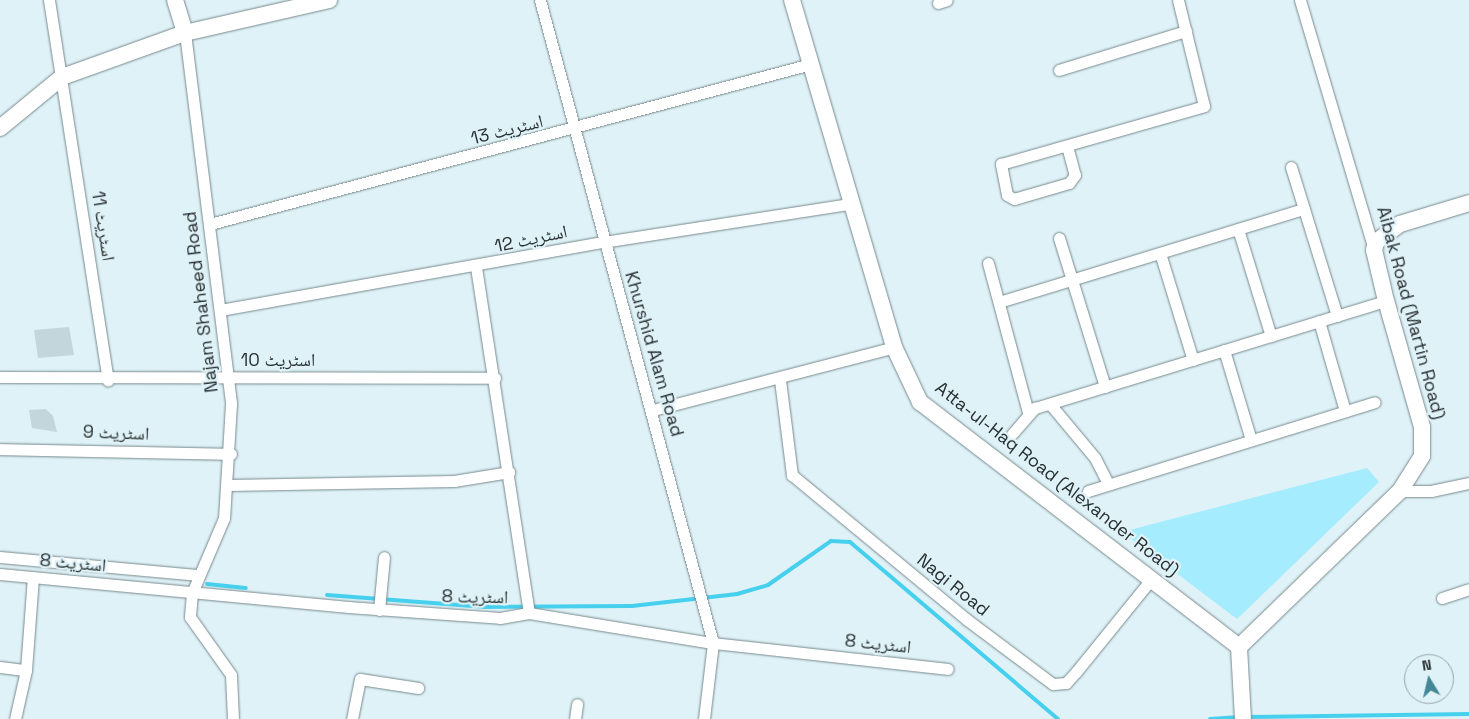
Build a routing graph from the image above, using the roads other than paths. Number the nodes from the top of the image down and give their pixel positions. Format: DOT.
graph roads {
  1 [pos="50,0"];
  2 [pos="175,0"];
  3 [pos="329,0"];
  4 [pos="540,0"];
  5 [pos="792,0"];
  6 [pos="1178,0"];
  7 [pos="1300,0"];
  8 [pos="1186,31"];
  9 [pos="185,33"];
  10 [pos="811,64"];
  11 [pos="1059,70"];
  12 [pos="62,77"];
  13 [pos="0,128"];
  14 [pos="572,131"];
  15 [pos="1067,146"];
  16 [pos="1291,167"];
  17 [pos="1469,203"];
  18 [pos="849,204"];
  19 [pos="1304,209"];
  20 [pos="210,224"];
  21 [pos="1238,229"];
  22 [pos="1059,238"];
  23 [pos="603,242"];
  24 [pos="1374,250"];
  25 [pos="1160,253"];
  26 [pos="988,263"];
  27 [pos="476,268"];
  28 [pos="1072,280"];
  29 [pos="1386,300"];
  30 [pos="999,302"];
  31 [pos="220,310"];
  32 [pos="1337,316"];
  33 [pos="1319,321"];
  34 [pos="1271,336"];
  35 [pos="894,347"];
  36 [pos="1224,350"];
  37 [pos="1193,360"];
  38 [pos="0,377"];
  39 [pos="227,377"];
  40 [pos="495,378"];
  41 [pos="108,380"];
  42 [pos="780,380"];
  43 [pos="1105,387"];
  44 [pos="1374,402"];
  45 [pos="1050,404"];
  46 [pos="653,410"];
  47 [pos="1345,411"];
  48 [pos="1028,412"];
  49 [pos="1012,434"];
  50 [pos="1251,440"];
  51 [pos="0,449"];
  52 [pos="231,454"];
  53 [pos="509,472"];
  54 [pos="1469,483"];
  55 [pos="1108,484"];
  56 [pos="228,485"];
  57 [pos="1400,491"];
  58 [pos="1088,492"];
  59 [pos="0,557"];
  60 [pos="384,558"];
  61 [pos="0,574"];
  62 [pos="199,575"];
  63 [pos="33,577"];
  64 [pos="1152,578"];
  65 [pos="1469,589"];
  66 [pos="192,593"];
  67 [pos="1442,598"];
  68 [pos="379,607"];
  69 [pos="529,608"];
  70 [pos="713,643"];
  71 [pos="1239,647"];
  72 [pos="0,667"];
  73 [pos="948,669"];
  74 [pos="26,670"];
  75 [pos="418,688"];
  76 [pos="577,704"];
  77 [pos="15,719"];
  78 [pos="233,719"];
  79 [pos="352,719"];
  80 [pos="575,719"];
  81 [pos="704,719"];
  82 [pos="1243,719"];
  1 -- 12 [label="street, اسٹریٹ 11"];
  2 -- 9 [label="street"];
  3 -- 9 [label="street"];
  4 -- 14 [label="street, Khurshid Alam Road"];
  5 -- 10 [label="street, Atta-ul-Haq Road (Alexander Road)"];
  6 -- 8 [label="street"];
  7 -- 24 [label="street, Aibak Road (Martin Road)"];
  8 -- 11 [label="street"];
  8 -- 15 [label="street"];
  9 -- 12 [label="street"];
  9 -- 20 [label="street, Najam Shaheed Road"];
  10 -- 14 [label="street, اسٹریٹ 13"];
  10 -- 18 [label="street, Atta-ul-Haq Road (Alexander Road)"];
  12 -- 13 [label="street"];
  12 -- 41 [label="street, اسٹریٹ 11"];
  14 -- 20 [label="street, اسٹریٹ 13"];
  14 -- 23 [label="street, Khurshid Alam Road"];
  15 -- 15 [label="street"];
  16 -- 19 [label="street"];
  17 -- 24 [label="street"];
  18 -- 23 [label="street, اسٹریٹ 12"];
  18 -- 35 [label="street, Atta-ul-Haq Road (Alexander Road)"];
  19 -- 21 [label="street"];
  19 -- 32 [label="street"];
  20 -- 31 [label="street, Najam Shaheed Road"];
  21 -- 25 [label="street"];
  21 -- 34 [label="street"];
  22 -- 28 [label="street"];
  23 -- 27 [label="street, اسٹریٹ 12"];
  23 -- 46 [label="street, Khurshid Alam Road"];
  24 -- 29 [label="street, Aibak Road (Martin Road)"];
  25 -- 28 [label="street"];
  25 -- 37 [label="street"];
  26 -- 30 [label="street"];
  27 -- 31 [label="street, اسٹریٹ 12"];
  27 -- 40 [label="street"];
  28 -- 30 [label="street"];
  28 -- 43 [label="street"];
  29 -- 32 [label="street"];
  29 -- 57 [label="street, Aibak Road (Martin Road)"];
  30 -- 48 [label="street"];
  31 -- 39 [label="street, Najam Shaheed Road"];
  32 -- 33 [label="street"];
  33 -- 34 [label="street"];
  33 -- 47 [label="street"];
  34 -- 36 [label="street"];
  35 -- 42 [label="street"];
  35 -- 64 [label="street, Atta-ul-Haq Road (Alexander Road)"];
  36 -- 37 [label="street"];
  36 -- 50 [label="street"];
  37 -- 43 [label="street"];
  38 -- 41 [label="street, اسٹریٹ 10"];
  39 -- 40 [label="street, اسٹریٹ 10"];
  39 -- 41 [label="street, اسٹریٹ 10"];
  39 -- 52 [label="street, Najam Shaheed Road"];
  40 -- 53 [label="street"];
  42 -- 46 [label="street"];
  42 -- 64 [label="street, Nagi Road"];
  43 -- 45 [label="street"];
  44 -- 47 [label="street"];
  45 -- 48 [label="street"];
  45 -- 55 [label="street"];
  46 -- 70 [label="street, Khurshid Alam Road"];
  47 -- 50 [label="street"];
  48 -- 49 [label="street"];
  50 -- 55 [label="street"];
  51 -- 52 [label="street, اسٹریٹ 9"];
  52 -- 56 [label="street, Najam Shaheed Road"];
  53 -- 56 [label="street"];
  53 -- 69 [label="street"];
  54 -- 57 [label="street"];
  55 -- 58 [label="street"];
  56 -- 62 [label="street, Najam Shaheed Road"];
  57 -- 71 [label="street, Aibak Road (Martin Road)"];
  59 -- 62 [label="street"];
  60 -- 68 [label="street"];
  61 -- 63 [label="street, اسٹریٹ 8"];
  62 -- 66 [label="street, Najam Shaheed Road"];
  63 -- 66 [label="street, اسٹریٹ 8"];
  63 -- 74 [label="street"];
  64 -- 71 [label="street, Atta-ul-Haq Road (Alexander Road)"];
  65 -- 67 [label="street"];
  66 -- 68 [label="street, اسٹریٹ 8"];
  66 -- 78 [label="street"];
  68 -- 69 [label="street, اسٹریٹ 8"];
  69 -- 70 [label="street, اسٹریٹ 8"];
  70 -- 73 [label="street, اسٹریٹ 8"];
  70 -- 81 [label="street, Khurshid Alam Road"];
  71 -- 82 [label="street"];
  72 -- 74 [label="street"];
  74 -- 77 [label="street"];
  75 -- 79 [label="street"];
  76 -- 80 [label="street"];
}
